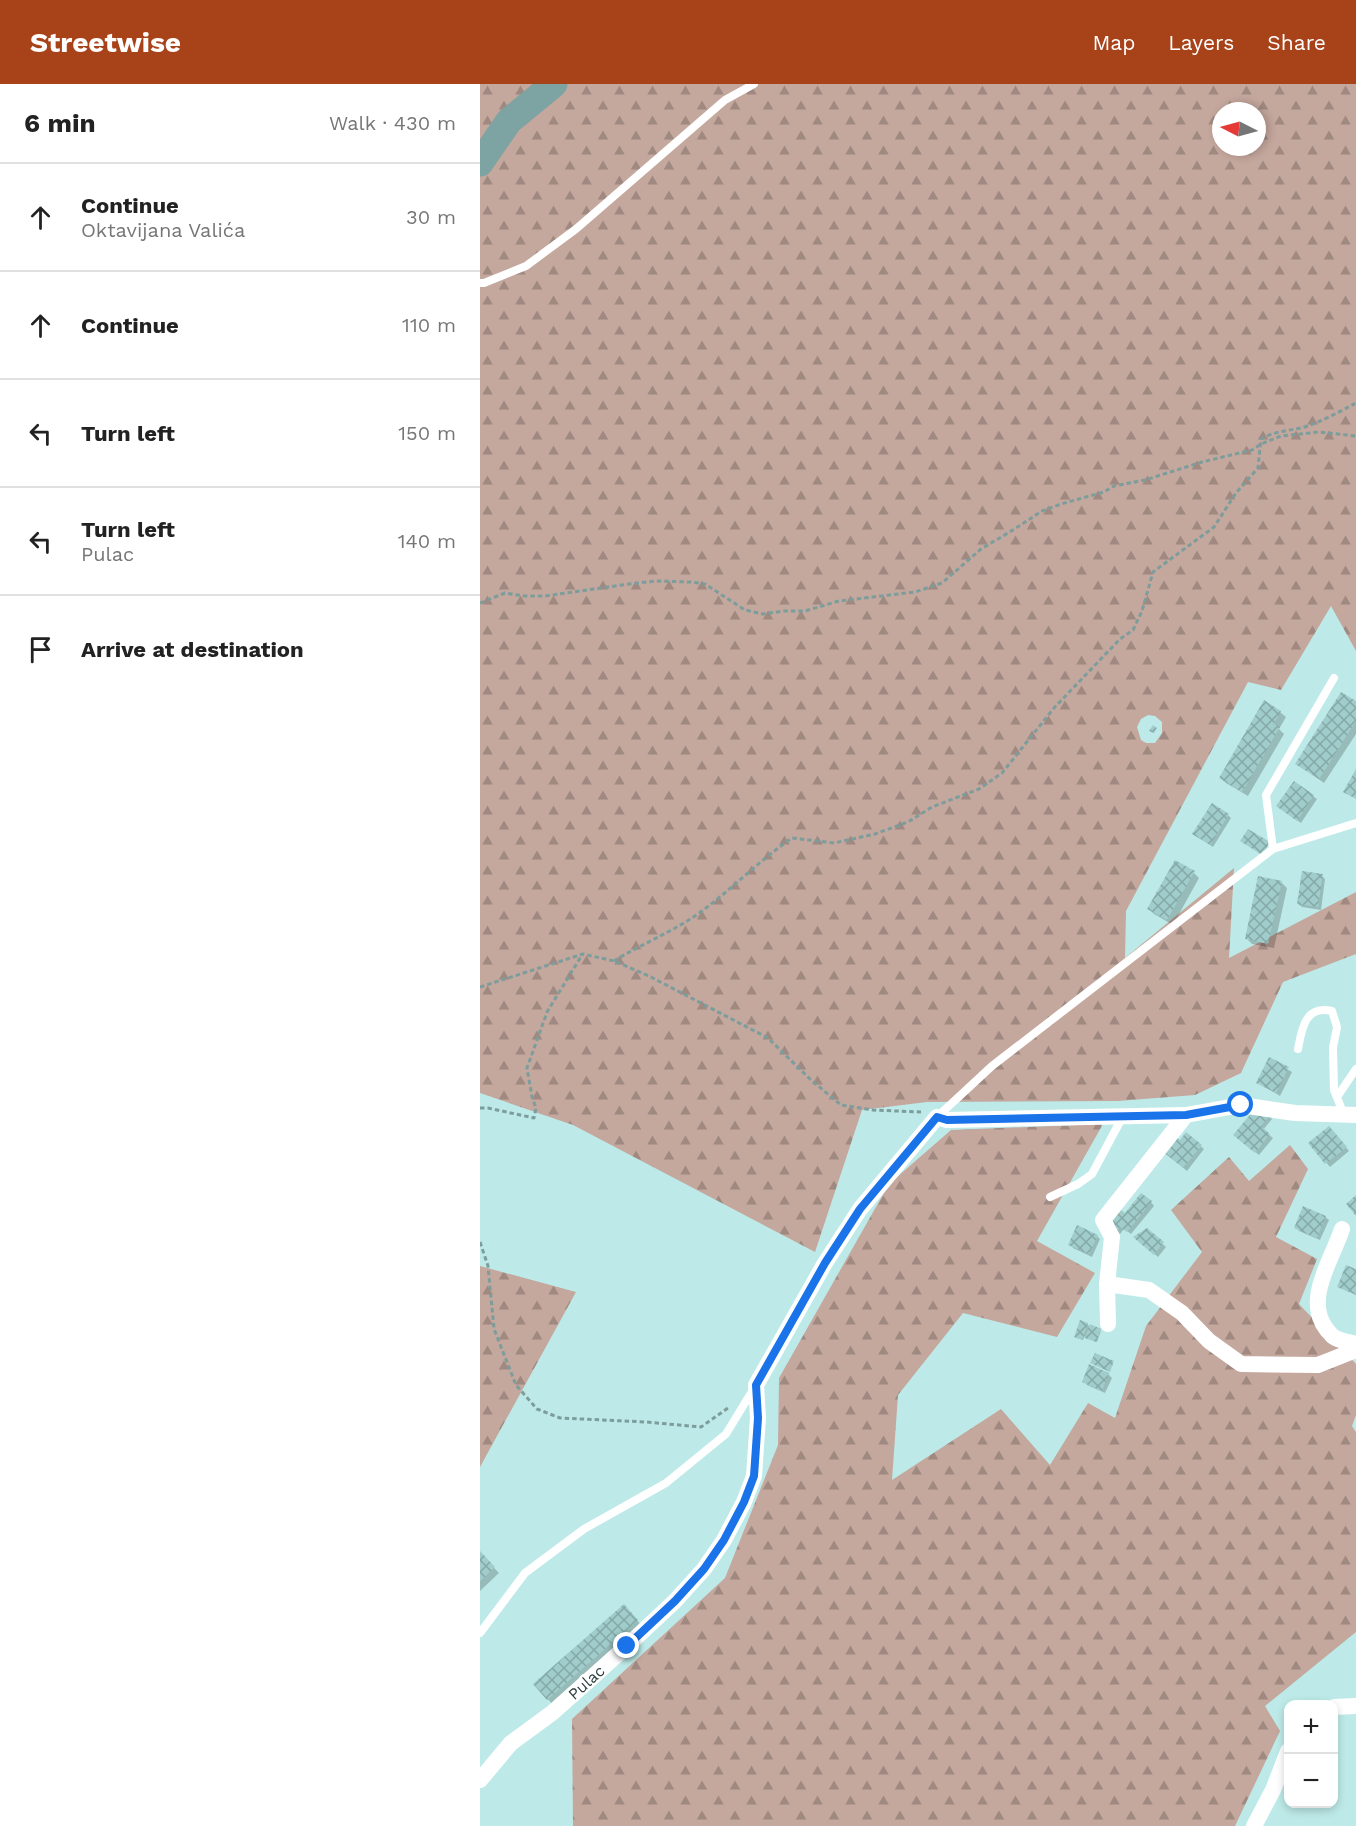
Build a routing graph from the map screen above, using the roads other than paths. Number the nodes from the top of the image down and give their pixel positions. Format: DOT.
graph roads {
  1 [pos="754,84"];
  2 [pos="480,283"];
  3 [pos="1334,678"];
  4 [pos="1356,823"];
  5 [pos="1273,849"];
  6 [pos="1298,1049"];
  7 [pos="1356,1069"];
  8 [pos="1336,1097"];
  9 [pos="1186,1115"];
  10 [pos="1350,1115"];
  11 [pos="1123,1116"];
  12 [pos="937,1117"];
  13 [pos="1050,1197"];
  14 [pos="1342,1229"];
  15 [pos="1107,1284"];
  16 [pos="1108,1324"];
  17 [pos="1356,1344"];
  18 [pos="1356,1350"];
  19 [pos="756,1385"];
  20 [pos="480,1633"];
  21 [pos="1356,1706"];
  22 [pos="1338,1707"];
  23 [pos="1287,1754"];
  24 [pos="480,1780"];
  25 [pos="1254,1826"];
  1 -- 2 [label="lane"];
  3 -- 5 [label="lane"];
  4 -- 5 [label="lane"];
  5 -- 12 [label="lane"];
  6 -- 8 [label="lane"];
  7 -- 8 [label="lane"];
  8 -- 10 [label="lane"];
  9 -- 10 [label="street"];
  9 -- 11 [label="street"];
  9 -- 15 [label="street"];
  11 -- 12 [label="street"];
  11 -- 13 [label="lane"];
  12 -- 19 [label="street"];
  14 -- 17 [label="street"];
  15 -- 16 [label="street"];
  15 -- 18 [label="street"];
  19 -- 20 [label="lane"];
  19 -- 24 [label="street, Pulac"];
  21 -- 22 [label="street"];
  23 -- 25 [label="street"];
}
